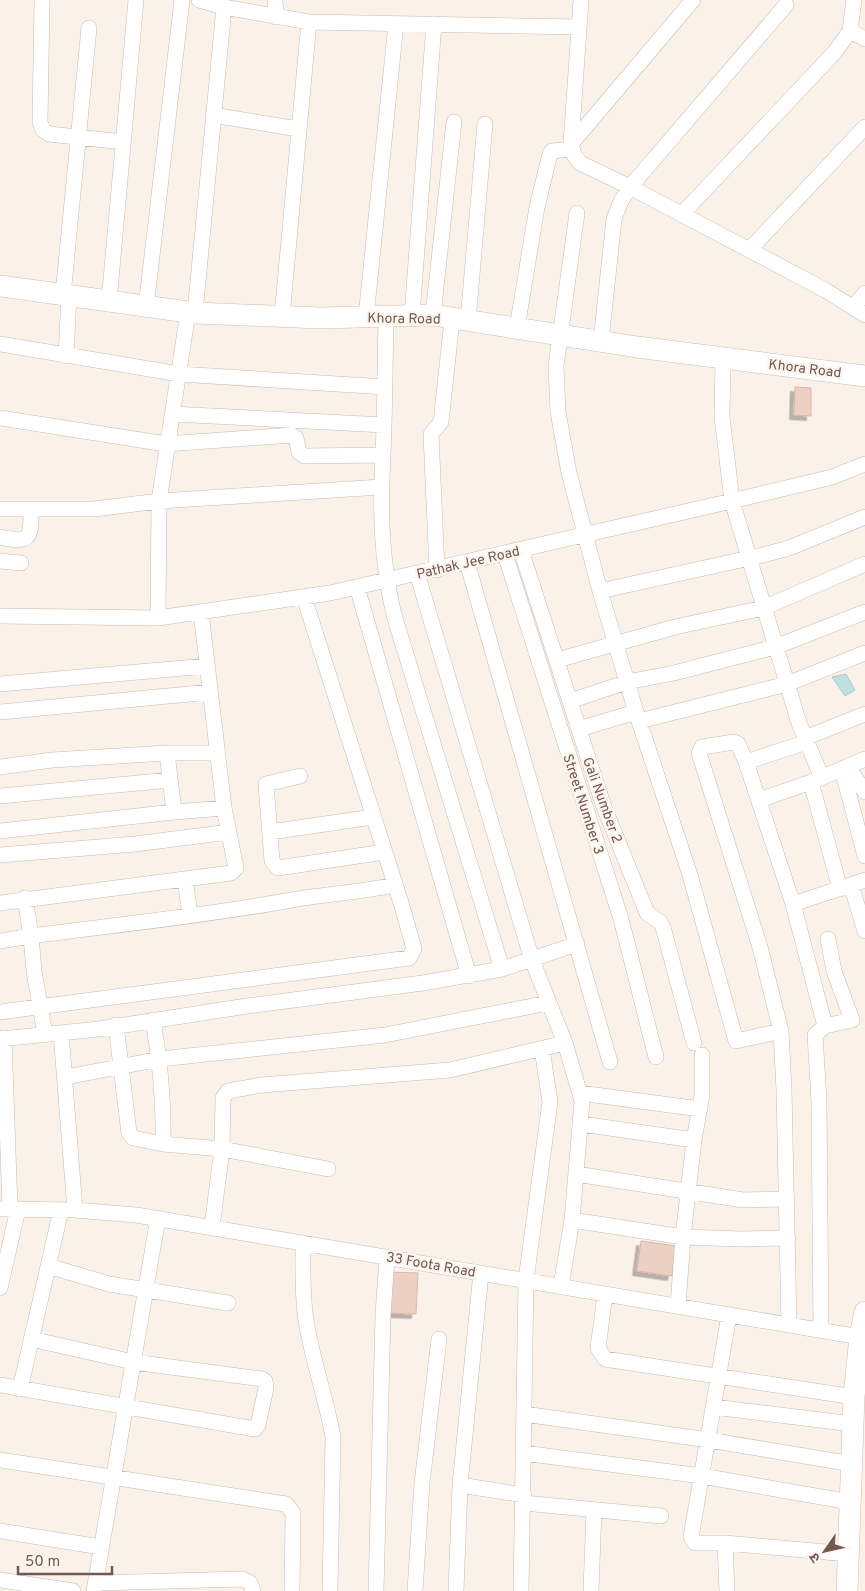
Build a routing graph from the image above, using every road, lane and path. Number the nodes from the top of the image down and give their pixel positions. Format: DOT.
graph roads {
  1 [pos="42,0"];
  2 [pos="136,0"];
  3 [pos="182,0"];
  4 [pos="199,0"];
  5 [pos="275,0"];
  6 [pos="581,0"];
  7 [pos="693,0"];
  8 [pos="854,0"];
  9 [pos="786,6"];
  10 [pos="224,7"];
  11 [pos="276,17"];
  12 [pos="308,22"];
  13 [pos="396,24"];
  14 [pos="434,24"];
  15 [pos="579,27"];
  16 [pos="89,28"];
  17 [pos="850,31"];
  18 [pos="865,39"];
  19 [pos="213,115"];
  20 [pos="454,122"];
  21 [pos="485,124"];
  22 [pos="865,127"];
  23 [pos="298,129"];
  24 [pos="79,138"];
  25 [pos="123,142"];
  26 [pos="572,147"];
  27 [pos="630,187"];
  28 [pos="577,213"];
  29 [pos="682,214"];
  30 [pos="749,250"];
  31 [pos="0,286"];
  32 [pos="865,293"];
  33 [pos="66,296"];
  34 [pos="109,302"];
  35 [pos="146,307"];
  36 [pos="191,312"];
  37 [pos="859,312"];
  38 [pos="282,316"];
  39 [pos="376,317"];
  40 [pos="441,318"];
  41 [pos="517,328"];
  42 [pos="559,335"];
  43 [pos="601,341"];
  44 [pos="0,344"];
  45 [pos="66,356"];
  46 [pos="723,358"];
  47 [pos="178,374"];
  48 [pos="865,376"];
  49 [pos="384,386"];
  50 [pos="172,414"];
  51 [pos="0,418"];
  52 [pos="384,425"];
  53 [pos="166,444"];
  54 [pos="383,455"];
  55 [pos="865,464"];
  56 [pos="380,487"];
  57 [pos="159,501"];
  58 [pos="732,501"];
  59 [pos="0,509"];
  60 [pos="31,511"];
  61 [pos="865,517"];
  62 [pos="584,536"];
  63 [pos="0,537"];
  64 [pos="521,550"];
  65 [pos="505,554"];
  66 [pos="748,558"];
  67 [pos="0,561"];
  68 [pos="467,562"];
  69 [pos="21,564"];
  70 [pos="865,564"];
  71 [pos="437,570"];
  72 [pos="417,574"];
  73 [pos="386,580"];
  74 [pos="357,587"];
  75 [pos="600,591"];
  76 [pos="304,597"];
  77 [pos="763,608"];
  78 [pos="201,612"];
  79 [pos="865,612"];
  80 [pos="0,616"];
  81 [pos="158,618"];
  82 [pos="616,643"];
  83 [pos="775,647"];
  84 [pos="865,653"];
  85 [pos="557,660"];
  86 [pos="207,666"];
  87 [pos="627,682"];
  88 [pos="0,684"];
  89 [pos="786,684"];
  90 [pos="210,692"];
  91 [pos="570,701"];
  92 [pos="0,712"];
  93 [pos="865,714"];
  94 [pos="638,716"];
  95 [pos="579,729"];
  96 [pos="806,740"];
  97 [pos="167,753"];
  98 [pos="217,753"];
  99 [pos="865,759"];
  100 [pos="746,762"];
  101 [pos="0,767"];
  102 [pos="845,768"];
  103 [pos="300,776"];
  104 [pos="170,780"];
  105 [pos="817,780"];
  106 [pos="865,792"];
  107 [pos="0,796"];
  108 [pos="759,800"];
  109 [pos="224,808"];
  110 [pos="174,812"];
  111 [pos="372,817"];
  112 [pos="0,831"];
  113 [pos="229,832"];
  114 [pos="270,832"];
  115 [pos="384,852"];
  116 [pos="0,854"];
  117 [pos="865,856"];
  118 [pos="184,879"];
  119 [pos="852,884"];
  120 [pos="394,885"];
  121 [pos="25,898"];
  122 [pos="0,902"];
  123 [pos="793,904"];
  124 [pos="190,915"];
  125 [pos="865,930"];
  126 [pos="31,936"];
  127 [pos="828,939"];
  128 [pos="0,940"];
  129 [pos="577,944"];
  130 [pos="532,960"];
  131 [pos="502,969"];
  132 [pos="469,976"];
  133 [pos="548,1003"];
  134 [pos="40,1007"];
  135 [pos="0,1012"];
  136 [pos="858,1018"];
  137 [pos="153,1020"];
  138 [pos="116,1025"];
  139 [pos="825,1026"];
  140 [pos="781,1031"];
  141 [pos="60,1033"];
  142 [pos="45,1035"];
  143 [pos="2,1038"];
  144 [pos="565,1043"];
  145 [pos="542,1049"];
  146 [pos="656,1057"];
  147 [pos="160,1059"];
  148 [pos="610,1062"];
  149 [pos="121,1067"];
  150 [pos="66,1077"];
  151 [pos="580,1093"];
  152 [pos="700,1109"];
  153 [pos="581,1124"];
  154 [pos="694,1140"];
  155 [pos="163,1144"];
  156 [pos="222,1149"];
  157 [pos="328,1168"];
  158 [pos="576,1174"];
  159 [pos="688,1192"];
  160 [pos="787,1199"];
  161 [pos="9,1209"];
  162 [pos="68,1210"];
  163 [pos="158,1218"];
  164 [pos="572,1220"];
  165 [pos="212,1227"];
  166 [pos="683,1237"];
  167 [pos="788,1238"];
  168 [pos="303,1243"];
  169 [pos="388,1257"];
  170 [pos="48,1266"];
  171 [pos="481,1273"];
  172 [pos="526,1280"];
  173 [pos="561,1286"];
  174 [pos="0,1288"];
  175 [pos="145,1290"];
  176 [pos="605,1294"];
  177 [pos="228,1303"];
  178 [pos="678,1306"];
  179 [pos="865,1312"];
  180 [pos="729,1315"];
  181 [pos="789,1325"];
  182 [pos="820,1330"];
  183 [pos="860,1337"];
  184 [pos="31,1339"];
  185 [pos="439,1339"];
  186 [pos="133,1362"];
  187 [pos="719,1375"];
  188 [pos="0,1385"];
  189 [pos="20,1390"];
  190 [pos="854,1397"];
  191 [pos="714,1407"];
  192 [pos="125,1408"];
  193 [pos="524,1414"];
  194 [pos="853,1424"];
  195 [pos="709,1440"];
  196 [pos="524,1453"];
  197 [pos="0,1460"];
  198 [pos="852,1464"];
  199 [pos="702,1476"];
  200 [pos="113,1479"];
  201 [pos="460,1485"];
  202 [pos="524,1499"];
  203 [pos="850,1502"];
  204 [pos="594,1510"];
  205 [pos="660,1516"];
  206 [pos="0,1531"];
  207 [pos="725,1543"];
  208 [pos="102,1547"];
  209 [pos="848,1554"];
  210 [pos="0,1580"];
  211 [pos="95,1587"];
  212 [pos="73,1591"];
  213 [pos="253,1591"];
  214 [pos="292,1591"];
  215 [pos="330,1591"];
  216 [pos="376,1591"];
  217 [pos="415,1591"];
  218 [pos="456,1591"];
  219 [pos="521,1591"];
  220 [pos="591,1591"];
  221 [pos="727,1591"];
  222 [pos="847,1591"];
  1 -- 24 [label="street"];
  2 -- 25 [label="street"];
  3 -- 35 [label="street"];
  4 -- 10 [label="street"];
  5 -- 11 [label="street"];
  6 -- 15 [label="street"];
  7 -- 26 [label="street"];
  8 -- 17 [label="street"];
  9 -- 27 [label="street"];
  10 -- 11 [label="street"];
  10 -- 19 [label="street"];
  11 -- 12 [label="street"];
  12 -- 13 [label="street"];
  12 -- 23 [label="street"];
  13 -- 14 [label="street"];
  13 -- 39 [label="street"];
  14 -- 15 [label="street"];
  14 -- 40 [label="street"];
  15 -- 26 [label="street"];
  16 -- 24 [label="street"];
  17 -- 18 [label="street"];
  17 -- 29 [label="street"];
  19 -- 23 [label="street"];
  19 -- 36 [label="street"];
  20 -- 40 [label="street"];
  21 -- 40 [label="street"];
  22 -- 30 [label="street"];
  23 -- 38 [label="street"];
  24 -- 25 [label="street"];
  24 -- 33 [label="street"];
  25 -- 34 [label="street"];
  26 -- 27 [label="street"];
  26 -- 41 [label="street"];
  27 -- 29 [label="street"];
  27 -- 43 [label="street"];
  28 -- 42 [label="street"];
  29 -- 30 [label="street"];
  30 -- 37 [label="street"];
  31 -- 33 [label="street, Khora Road"];
  32 -- 37 [label="street"];
  33 -- 34 [label="street, Khora Road"];
  33 -- 45 [label="street"];
  34 -- 35 [label="street, Khora Road"];
  35 -- 36 [label="street, Khora Road"];
  36 -- 38 [label="street, Khora Road"];
  36 -- 47 [label="street"];
  38 -- 39 [label="street, Khora Road"];
  39 -- 40 [label="street, Khora Road"];
  39 -- 49 [label="street"];
  40 -- 41 [label="street, Khora Road"];
  40 -- 71 [label="street"];
  41 -- 42 [label="street, Khora Road"];
  42 -- 43 [label="street, Khora Road"];
  42 -- 62 [label="street"];
  43 -- 46 [label="street, Khora Road"];
  44 -- 45 [label="street"];
  45 -- 47 [label="street"];
  46 -- 48 [label="street, Khora Road"];
  46 -- 58 [label="street"];
  47 -- 49 [label="street"];
  47 -- 50 [label="street"];
  49 -- 52 [label="street"];
  50 -- 52 [label="street"];
  50 -- 53 [label="street"];
  51 -- 53 [label="street"];
  52 -- 54 [label="street"];
  53 -- 54 [label="street"];
  53 -- 57 [label="street"];
  54 -- 56 [label="street"];
  55 -- 58 [label="street, Pathak Jee Road"];
  56 -- 57 [label="street"];
  56 -- 73 [label="street"];
  57 -- 60 [label="street"];
  57 -- 81 [label="street"];
  58 -- 62 [label="street, Pathak Jee Road"];
  58 -- 66 [label="street"];
  59 -- 60 [label="street"];
  60 -- 63 [label="street"];
  61 -- 66 [label="street"];
  62 -- 64 [label="street, Pathak Jee Road"];
  62 -- 75 [label="street"];
  64 -- 65 [label="street, Pathak Jee Road"];
  64 -- 85 [label="street, Gali Number 2"];
  65 -- 68 [label="street, Pathak Jee Road"];
  65 -- 146 [label="street, Street Number 3"];
  66 -- 75 [label="street"];
  66 -- 77 [label="street"];
  67 -- 69 [label="street"];
  68 -- 71 [label="street, Pathak Jee Road"];
  68 -- 129 [label="street"];
  70 -- 77 [label="street"];
  71 -- 72 [label="street, Pathak Jee Road"];
  72 -- 73 [label="street, Pathak Jee Road"];
  72 -- 130 [label="street"];
  73 -- 74 [label="street, Pathak Jee Road"];
  73 -- 131 [label="street"];
  74 -- 76 [label="street, Pathak Jee Road"];
  74 -- 132 [label="street"];
  75 -- 82 [label="street"];
  76 -- 78 [label="street, Pathak Jee Road"];
  76 -- 111 [label="street"];
  77 -- 82 [label="street"];
  77 -- 83 [label="street"];
  78 -- 81 [label="street, Pathak Jee Road"];
  78 -- 86 [label="street"];
  79 -- 83 [label="street"];
  80 -- 81 [label="street, Pathak Jee Road"];
  82 -- 85 [label="street"];
  82 -- 87 [label="street"];
  83 -- 87 [label="street"];
  83 -- 89 [label="street"];
  84 -- 89 [label="street"];
  85 -- 91 [label="street, Gali Number 2"];
  86 -- 88 [label="street"];
  86 -- 90 [label="street"];
  87 -- 91 [label="street"];
  87 -- 94 [label="street"];
  89 -- 94 [label="street"];
  89 -- 96 [label="street"];
  90 -- 92 [label="street"];
  90 -- 98 [label="street"];
  91 -- 95 [label="street, Gali Number 2"];
  93 -- 96 [label="street"];
  94 -- 95 [label="street"];
  94 -- 140 [label="street"];
  95 -- 152 [label="street, Gali Number 2"];
  96 -- 100 [label="street"];
  96 -- 105 [label="street"];
  97 -- 98 [label="street"];
  97 -- 101 [label="street"];
  97 -- 104 [label="street"];
  98 -- 109 [label="street"];
  99 -- 102 [label="street"];
  100 -- 108 [label="street"];
  100 -- 140 [label="street"];
  102 -- 105 [label="street"];
  102 -- 106 [label="street"];
  102 -- 117 [label="street"];
  103 -- 114 [label="street"];
  104 -- 107 [label="street"];
  104 -- 110 [label="street"];
  105 -- 108 [label="street"];
  105 -- 119 [label="street"];
  108 -- 123 [label="street"];
  109 -- 110 [label="street"];
  109 -- 113 [label="street"];
  110 -- 112 [label="street"];
  111 -- 114 [label="street"];
  111 -- 115 [label="street"];
  113 -- 116 [label="street"];
  113 -- 118 [label="street"];
  114 -- 115 [label="street"];
  115 -- 120 [label="street"];
  118 -- 121 [label="street"];
  118 -- 124 [label="street"];
  119 -- 123 [label="street"];
  119 -- 125 [label="street"];
  120 -- 124 [label="street"];
  120 -- 134 [label="street"];
  121 -- 122 [label="street"];
  121 -- 126 [label="street"];
  123 -- 139 [label="street"];
  124 -- 126 [label="street"];
  126 -- 128 [label="street"];
  126 -- 134 [label="street"];
  127 -- 136 [label="street"];
  129 -- 130 [label="street"];
  129 -- 148 [label="street"];
  130 -- 131 [label="street"];
  130 -- 133 [label="street"];
  131 -- 132 [label="street"];
  132 -- 137 [label="street"];
  133 -- 144 [label="street"];
  133 -- 147 [label="street"];
  134 -- 135 [label="street"];
  134 -- 142 [label="street"];
  136 -- 139 [label="street"];
  137 -- 138 [label="street"];
  137 -- 147 [label="street"];
  138 -- 141 [label="street"];
  138 -- 149 [label="street"];
  139 -- 182 [label="street"];
  140 -- 160 [label="street"];
  141 -- 142 [label="street"];
  141 -- 150 [label="street"];
  142 -- 143 [label="street"];
  143 -- 161 [label="street"];
  144 -- 145 [label="street"];
  144 -- 151 [label="street"];
  145 -- 156 [label="street"];
  145 -- 172 [label="street"];
  147 -- 149 [label="street"];
  147 -- 155 [label="street"];
  149 -- 150 [label="street"];
  149 -- 155 [label="street"];
  150 -- 162 [label="street"];
  151 -- 152 [label="street"];
  151 -- 153 [label="street"];
  152 -- 154 [label="street, Gali Number 2"];
  153 -- 154 [label="street"];
  153 -- 158 [label="street"];
  154 -- 159 [label="street, Gali Number 2"];
  155 -- 156 [label="street"];
  156 -- 157 [label="street"];
  156 -- 165 [label="street"];
  158 -- 159 [label="street"];
  158 -- 164 [label="street"];
  159 -- 160 [label="street"];
  159 -- 166 [label="street, Gali Number 2"];
  160 -- 167 [label="street"];
  161 -- 162 [label="street, 33 Foota Road"];
  161 -- 174 [label="street"];
  162 -- 163 [label="street, 33 Foota Road"];
  162 -- 170 [label="street"];
  163 -- 165 [label="street, 33 Foota Road"];
  163 -- 175 [label="street"];
  164 -- 166 [label="street"];
  164 -- 173 [label="street"];
  165 -- 168 [label="street, 33 Foota Road"];
  166 -- 167 [label="street"];
  166 -- 178 [label="street, Gali Number 2"];
  167 -- 181 [label="street"];
  168 -- 169 [label="street, 33 Foota Road"];
  168 -- 215 [label="street"];
  169 -- 171 [label="street, 33 Foota Road"];
  169 -- 216 [label="street"];
  170 -- 175 [label="street"];
  170 -- 184 [label="street"];
  171 -- 172 [label="street, 33 Foota Road"];
  171 -- 201 [label="street"];
  172 -- 173 [label="street, 33 Foota Road"];
  172 -- 193 [label="street"];
  173 -- 176 [label="street, 33 Foota Road"];
  175 -- 177 [label="street"];
  175 -- 186 [label="street"];
  176 -- 178 [label="street, 33 Foota Road"];
  176 -- 187 [label="street"];
  178 -- 180 [label="street, 33 Foota Road"];
  179 -- 183 [label="street"];
  180 -- 181 [label="street, 33 Foota Road"];
  180 -- 187 [label="street"];
  181 -- 182 [label="street, 33 Foota Road"];
  182 -- 183 [label="street, 33 Foota Road"];
  183 -- 190 [label="street"];
  184 -- 186 [label="street"];
  184 -- 189 [label="street"];
  185 -- 217 [label="street"];
  186 -- 192 [label="street"];
  186 -- 192 [label="street"];
  187 -- 190 [label="street"];
  187 -- 191 [label="street"];
  188 -- 189 [label="street"];
  189 -- 192 [label="street"];
  190 -- 194 [label="street"];
  191 -- 194 [label="street"];
  191 -- 195 [label="street"];
  192 -- 200 [label="street"];
  193 -- 195 [label="street"];
  193 -- 196 [label="street"];
  194 -- 198 [label="street"];
  195 -- 198 [label="street"];
  195 -- 199 [label="street"];
  196 -- 199 [label="street"];
  196 -- 202 [label="street"];
  197 -- 200 [label="street"];
  198 -- 203 [label="street"];
  199 -- 203 [label="street"];
  199 -- 207 [label="street"];
  200 -- 208 [label="street"];
  200 -- 214 [label="street"];
  201 -- 202 [label="street"];
  201 -- 218 [label="street"];
  202 -- 204 [label="street"];
  202 -- 219 [label="street"];
  203 -- 209 [label="street"];
  204 -- 205 [label="street"];
  204 -- 220 [label="street"];
  206 -- 208 [label="street"];
  207 -- 209 [label="street"];
  207 -- 221 [label="street"];
  208 -- 211 [label="street"];
  209 -- 222 [label="street"];
  210 -- 212 [label="street"];
  211 -- 213 [label="street"];
}
